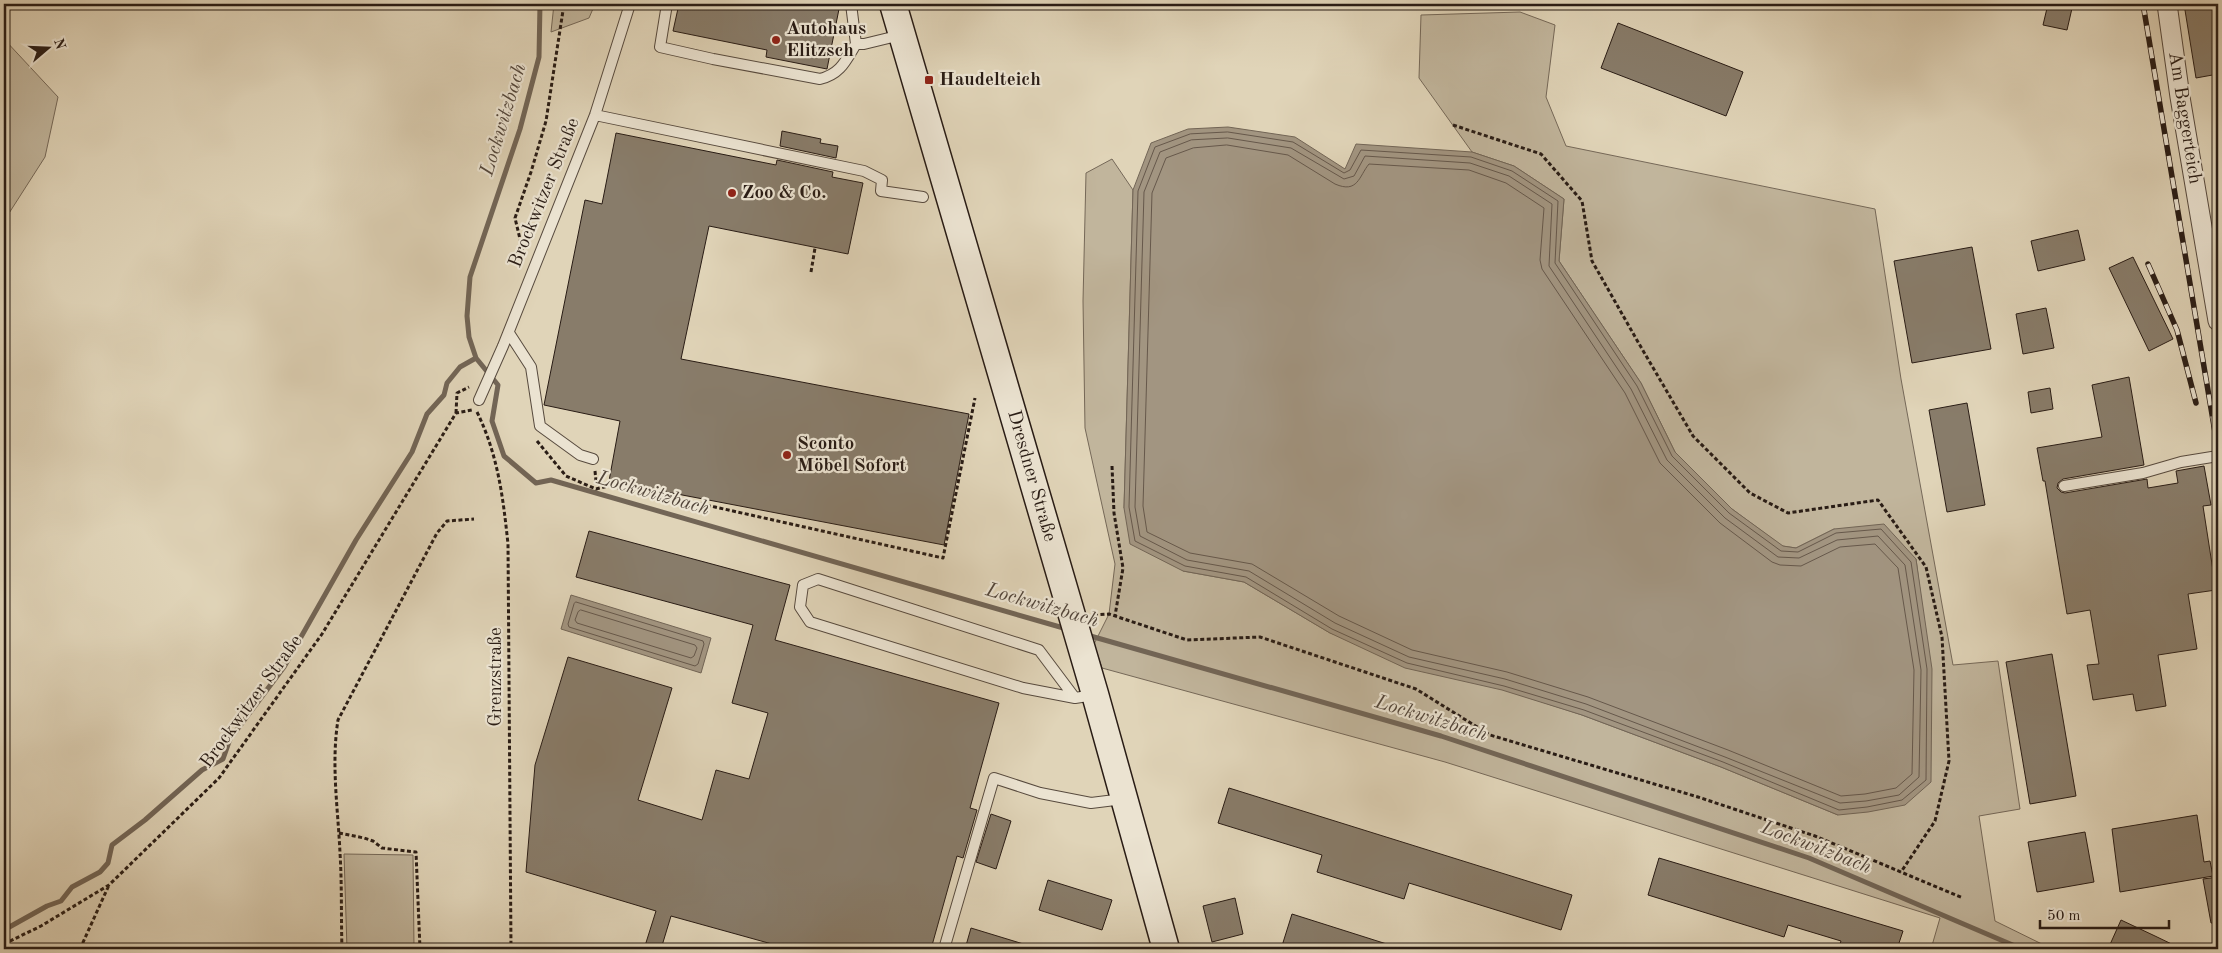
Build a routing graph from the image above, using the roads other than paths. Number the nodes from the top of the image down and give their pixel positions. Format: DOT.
graph roads {
  1 [pos="630,4"];
  2 [pos="667,4"];
  3 [pos="851,4"];
  4 [pos="893,4"];
  5 [pos="2167,4"];
  6 [pos="902,35"];
  7 [pos="856,44"];
  8 [pos="595,115"];
  9 [pos="923,197"];
  10 [pos="2211,238"];
  11 [pos="2218,321"];
  12 [pos="509,333"];
  13 [pos="479,400"];
  14 [pos="2218,456"];
  15 [pos="593,460"];
  16 [pos="2064,486"];
  17 [pos="1085,696"];
  18 [pos="1124,799"];
  19 [pos="944,949"];
  20 [pos="1166,949"];
  1 -- 8 [label="lane, Brockwitzer Straße"];
  2 -- 7 [label="lane"];
  3 -- 7 [label="lane"];
  4 -- 6 [label="main road, Dresdner Straße"];
  5 -- 10 [label="street, Am Baggerteich"];
  6 -- 7 [label="lane"];
  6 -- 17 [label="main road, Dresdner Straße"];
  8 -- 9 [label="lane"];
  8 -- 12 [label="lane, Brockwitzer Straße"];
  10 -- 11 [label="street, Am Baggerteich"];
  12 -- 13 [label="lane, Brockwitzer Straße"];
  12 -- 15 [label="lane"];
  14 -- 16 [label="lane"];
  17 -- 17 [label="lane"];
  17 -- 18 [label="main road, Dresdner Straße"];
  18 -- 19 [label="lane"];
  18 -- 20 [label="main road, Dresdner Straße"];
}
